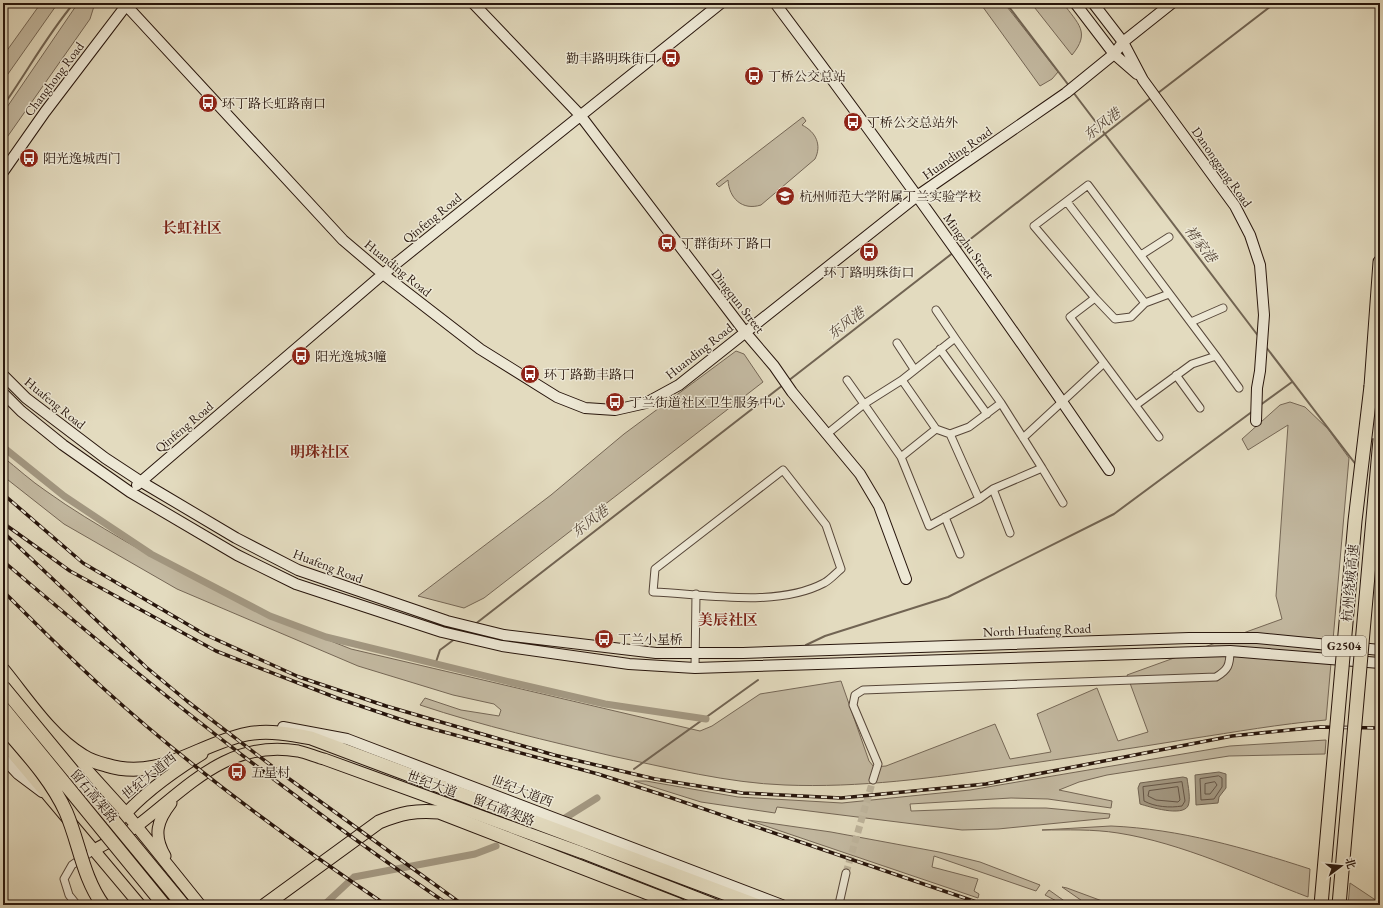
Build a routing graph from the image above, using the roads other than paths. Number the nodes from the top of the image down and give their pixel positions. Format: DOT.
graph roads {
  1 [pos="473,3"];
  2 [pos="721,3"];
  3 [pos="775,3"];
  4 [pos="1075,3"];
  5 [pos="1093,3"];
  6 [pos="1172,3"];
  7 [pos="126,4"];
  8 [pos="1123,42"];
  9 [pos="1114,54"];
  10 [pos="1143,80"];
  11 [pos="580,115"];
  12 [pos="3,172"];
  13 [pos="917,196"];
  14 [pos="1067,202"];
  15 [pos="1169,237"];
  16 [pos="1141,255"];
  17 [pos="1380,262"];
  18 [pos="383,274"];
  19 [pos="1169,294"];
  20 [pos="1095,298"];
  21 [pos="1145,303"];
  22 [pos="1223,308"];
  23 [pos="936,310"];
  24 [pos="1191,322"];
  25 [pos="745,332"];
  26 [pos="955,338"];
  27 [pos="897,343"];
  28 [pos="940,349"];
  29 [pos="1216,356"];
  30 [pos="1104,363"];
  31 [pos="914,369"];
  32 [pos="3,375"];
  33 [pos="1176,375"];
  34 [pos="848,380"];
  35 [pos="902,380"];
  36 [pos="1239,388"];
  37 [pos="3,393"];
  38 [pos="1062,402"];
  39 [pos="1001,403"];
  40 [pos="864,404"];
  41 [pos="1136,405"];
  42 [pos="1200,408"];
  43 [pos="987,414"];
  44 [pos="1256,418"];
  45 [pos="936,430"];
  46 [pos="827,434"];
  47 [pos="950,434"];
  48 [pos="1159,437"];
  49 [pos="1023,438"];
  50 [pos="1380,439"];
  51 [pos="901,457"];
  52 [pos="1042,468"];
  53 [pos="1109,470"];
  54 [pos="140,481"];
  55 [pos="994,489"];
  56 [pos="130,492"];
  57 [pos="979,499"];
  58 [pos="1063,503"];
  59 [pos="945,517"];
  60 [pos="1010,533"];
  61 [pos="960,554"];
  62 [pos="906,579"];
  63 [pos="696,594"];
  64 [pos="1380,650"];
  65 [pos="1230,651"];
  66 [pos="695,653"];
  67 [pos="1380,663"];
  68 [pos="695,668"];
  69 [pos="3,670"];
  70 [pos="3,687"];
  71 [pos="3,708"];
  72 [pos="3,726"];
  73 [pos="48,727"];
  74 [pos="249,734"];
  75 [pos="223,741"];
  76 [pos="5,749"];
  77 [pos="874,780"];
  78 [pos="184,787"];
  79 [pos="126,814"];
  80 [pos="136,826"];
  81 [pos="94,850"];
  82 [pos="846,873"];
  83 [pos="176,875"];
  84 [pos="77,905"];
  85 [pos="103,905"];
  86 [pos="140,905"];
  87 [pos="164,905"];
  88 [pos="183,905"];
  89 [pos="200,905"];
  90 [pos="265,905"];
  91 [pos="679,905"];
  92 [pos="716,905"];
  93 [pos="756,905"];
  94 [pos="782,905"];
  95 [pos="839,905"];
  96 [pos="1321,905"];
  97 [pos="1339,905"];
  1 -- 11 [label="main road, Dingqun Street"];
  2 -- 11 [label="main road, Qinfeng Road"];
  3 -- 13 [label="main road, Mingzhu Street"];
  4 -- 9 [label="main road, Danonggang Road"];
  5 -- 8 [label="main road, Danonggang Road"];
  6 -- 8 [label="main road, Huanding Road"];
  7 -- 12 [label="main road, Changhong Road"];
  7 -- 18 [label="main road, Huanding Road"];
  8 -- 9 [label="main road, Huanding Road"];
  8 -- 10 [label="main road, Danonggang Road"];
  9 -- 10 [label="main road, Danonggang Road"];
  9 -- 13 [label="main road, Huanding Road"];
  10 -- 44 [label="main road, Danonggang Road"];
  11 -- 18 [label="main road, Qinfeng Road"];
  11 -- 25 [label="main road, Dingqun Street"];
  13 -- 25 [label="main road, Huanding Road"];
  13 -- 38 [label="main road, Mingzhu Street"];
  14 -- 16 [label="street"];
  14 -- 20 [label="street"];
  14 -- 21 [label="street"];
  15 -- 16 [label="street"];
  16 -- 19 [label="street"];
  17 -- 96 [label="highway, 杭州绕城高速 / G2504, bridge"];
  18 -- 25 [label="main road, Huanding Road"];
  18 -- 54 [label="main road, Qinfeng Road"];
  19 -- 21 [label="street"];
  19 -- 24 [label="street"];
  20 -- 21 [label="street"];
  20 -- 30 [label="street"];
  22 -- 24 [label="street"];
  23 -- 26 [label="street"];
  24 -- 29 [label="street"];
  25 -- 46 [label="main road, Dingqun Street"];
  26 -- 28 [label="street"];
  26 -- 39 [label="street"];
  27 -- 31 [label="street"];
  28 -- 31 [label="street"];
  28 -- 43 [label="street"];
  29 -- 33 [label="street"];
  29 -- 36 [label="street"];
  30 -- 38 [label="street"];
  30 -- 41 [label="street"];
  31 -- 35 [label="street"];
  32 -- 54 [label="main road, Huafeng Road"];
  33 -- 41 [label="street"];
  33 -- 42 [label="street"];
  34 -- 40 [label="street"];
  35 -- 40 [label="street"];
  35 -- 45 [label="street"];
  37 -- 56 [label="main road, Huafeng Road"];
  38 -- 49 [label="street"];
  38 -- 53 [label="main road, Mingzhu Street"];
  39 -- 43 [label="street"];
  39 -- 49 [label="street"];
  40 -- 46 [label="street"];
  40 -- 51 [label="street"];
  41 -- 48 [label="street"];
  43 -- 47 [label="street"];
  45 -- 47 [label="street"];
  45 -- 51 [label="street"];
  46 -- 62 [label="main road, Dingqun Street"];
  47 -- 57 [label="street"];
  49 -- 52 [label="street"];
  50 -- 97 [label="highway, 杭州绕城高速 / G2504, bridge"];
  51 -- 59 [label="street"];
  52 -- 55 [label="street"];
  52 -- 58 [label="street"];
  54 -- 56 [label="main road, Qinfeng Road"];
  54 -- 66 [label="main road, Huafeng Road"];
  55 -- 57 [label="street"];
  55 -- 60 [label="street"];
  56 -- 68 [label="main road, Huafeng Road"];
  57 -- 59 [label="street"];
  59 -- 61 [label="street"];
  63 -- 63 [label="street"];
  63 -- 66 [label="street"];
  64 -- 66 [label="main road, North Huafeng Road"];
  65 -- 67 [label="main road, North Huafeng Road"];
  65 -- 68 [label="main road, North Huafeng Road"];
  65 -- 77 [label="street"];
  66 -- 68 [label="street"];
  69 -- 73 [label="highway, 留石高架路"];
  70 -- 88 [label="highway, 留石高架路, bridge"];
  71 -- 87 [label="highway, 留石高架路, bridge"];
  72 -- 85 [label="highway, bridge"];
  73 -- 75 [label="highway, 留石高架路"];
  73 -- 79 [label="main road"];
  74 -- 75 [label="highway, 留石高架路"];
  74 -- 93 [label="highway, 留石高架路"];
  74 -- 94 [label="main road, 世纪大道西"];
  75 -- 79 [label="main road, 世纪大道西"];
  76 -- 81 [label="main road"];
  78 -- 80 [label="main road"];
  78 -- 83 [label="main road"];
  78 -- 92 [label="main road, 世纪大道"];
  79 -- 80 [label="main road"];
  79 -- 81 [label="main road, 世纪大道西"];
  80 -- 81 [label="main road"];
  80 -- 83 [label="main road"];
  81 -- 84 [label="street"];
  81 -- 86 [label="main road"];
  82 -- 95 [label="street"];
  83 -- 89 [label="main road"];
  90 -- 91 [label="highway"];
}
